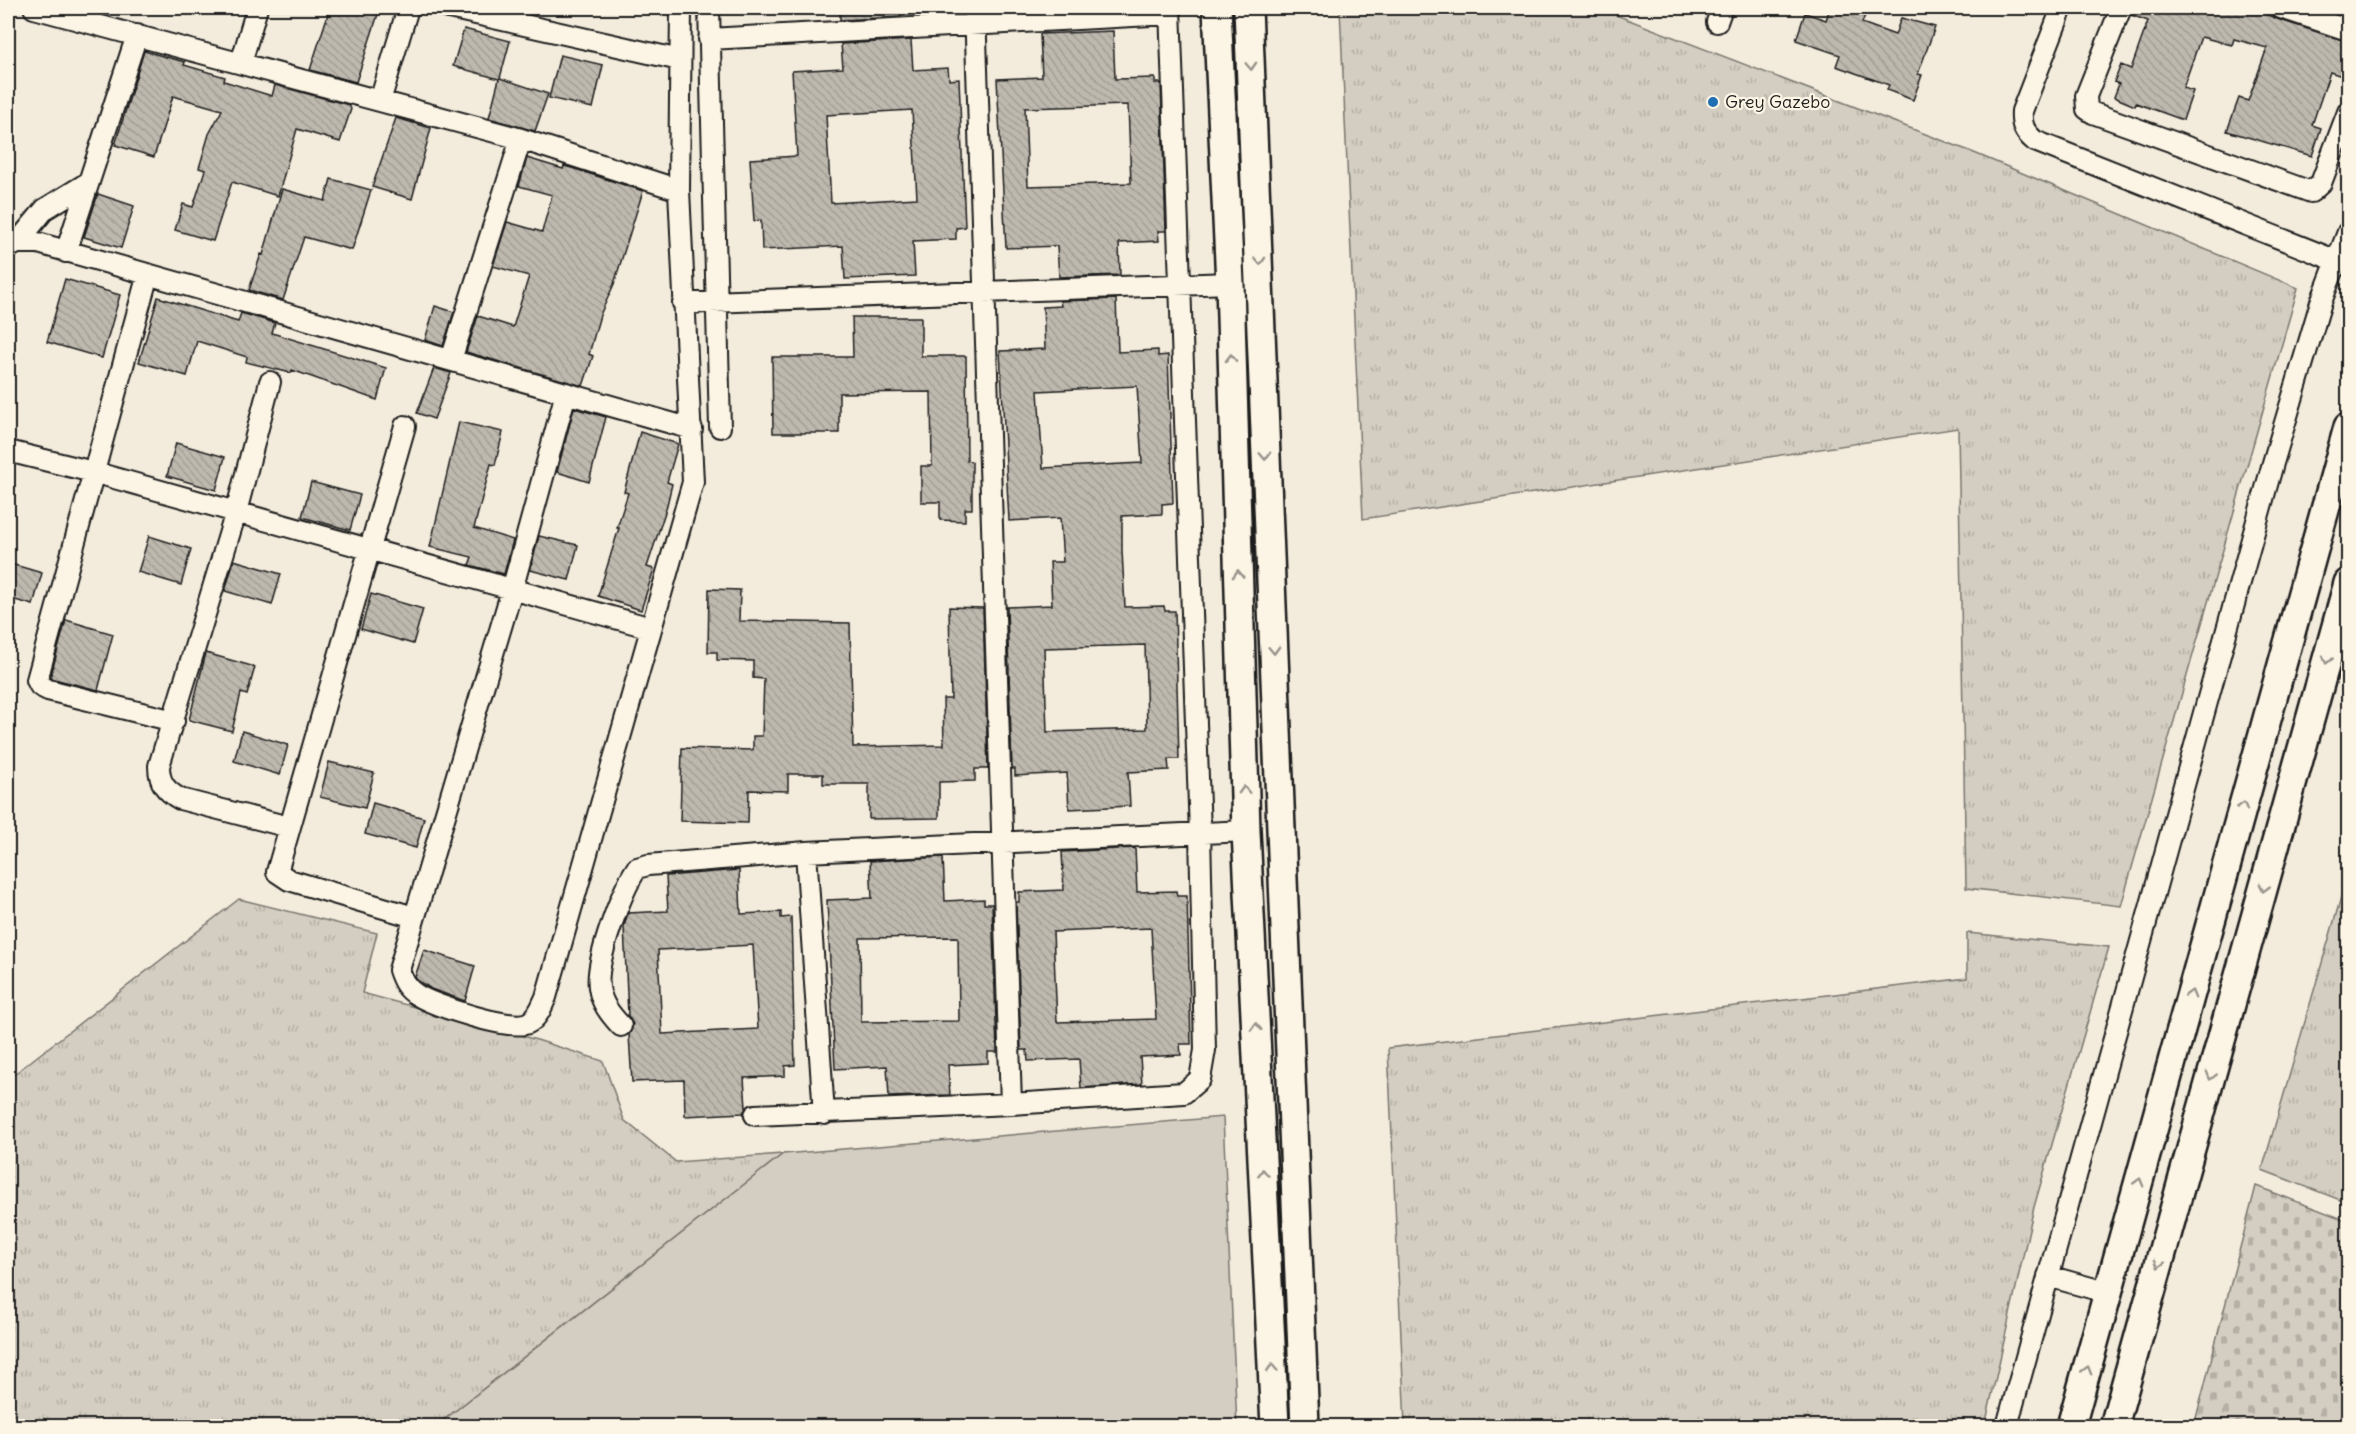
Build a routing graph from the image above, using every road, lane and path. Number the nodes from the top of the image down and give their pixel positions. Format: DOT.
graph roads {
  1 [pos="34,8"];
  2 [pos="257,8"];
  3 [pos="408,8"];
  4 [pos="449,8"];
  5 [pos="681,8"];
  6 [pos="710,8"];
  7 [pos="1217,8"];
  8 [pos="1248,8"];
  9 [pos="2062,8"];
  10 [pos="2121,8"];
  11 [pos="2281,8"];
  12 [pos="1170,11"];
  13 [pos="975,17"];
  14 [pos="2349,30"];
  15 [pos="137,35"];
  16 [pos="709,39"];
  17 [pos="680,60"];
  18 [pos="241,63"];
  19 [pos="380,101"];
  20 [pos="2349,112"];
  21 [pos="521,139"];
  22 [pos="89,182"];
  23 [pos="680,190"];
  24 [pos="2349,232"];
  25 [pos="12,246"];
  26 [pos="66,252"];
  27 [pos="2337,261"];
  28 [pos="147,274"];
  29 [pos="1230,283"];
  30 [pos="1180,285"];
  31 [pos="985,292"];
  32 [pos="718,302"];
  33 [pos="683,303"];
  34 [pos="451,360"];
  35 [pos="270,382"];
  36 [pos="1262,389"];
  37 [pos="1232,390"];
  38 [pos="566,393"];
  39 [pos="405,426"];
  40 [pos="720,427"];
  41 [pos="2349,428"];
  42 [pos="692,429"];
  43 [pos="8,451"];
  44 [pos="93,472"];
  45 [pos="236,512"];
  46 [pos="369,549"];
  47 [pos="2349,583"];
  48 [pos="512,590"];
  49 [pos="651,628"];
  50 [pos="174,721"];
  51 [pos="289,827"];
  52 [pos="1246,831"];
  53 [pos="1200,833"];
  54 [pos="1003,843"];
  55 [pos="806,852"];
  56 [pos="414,917"];
  57 [pos="621,1026"];
  58 [pos="1011,1104"];
  59 [pos="824,1114"];
  60 [pos="755,1115"];
  61 [pos="2048,1276"];
  62 [pos="2109,1293"];
  63 [pos="1275,1426"];
  64 [pos="1305,1426"];
  65 [pos="2007,1426"];
  66 [pos="2071,1426"];
  67 [pos="2114,1426"];
  1 -- 15 [label="street"];
  2 -- 18 [label="street"];
  3 -- 19 [label="street"];
  4 -- 17 [label="street"];
  5 -- 17 [label="street"];
  6 -- 16 [label="street"];
  7 -- 29 [label="street"];
  8 -- 36 [label="street, one-way"];
  9 -- 27 [label="street"];
  10 -- 20 [label="street"];
  11 -- 14 [label="street"];
  12 -- 13 [label="street"];
  12 -- 30 [label="street"];
  13 -- 16 [label="street"];
  13 -- 31 [label="street"];
  15 -- 18 [label="street"];
  15 -- 22 [label="street"];
  16 -- 32 [label="street"];
  17 -- 23 [label="street"];
  18 -- 19 [label="street"];
  19 -- 21 [label="street"];
  21 -- 23 [label="street"];
  21 -- 34 [label="street"];
  22 -- 25 [label="street"];
  22 -- 26 [label="street"];
  23 -- 33 [label="street"];
  24 -- 27 [label="street"];
  25 -- 26 [label="street"];
  26 -- 28 [label="street"];
  27 -- 61 [label="street"];
  28 -- 34 [label="street"];
  28 -- 44 [label="street"];
  29 -- 30 [label="street"];
  37 -- 29 [label="street, one-way"];
  30 -- 31 [label="street"];
  30 -- 53 [label="street"];
  31 -- 32 [label="street"];
  31 -- 54 [label="street"];
  32 -- 33 [label="street"];
  32 -- 40 [label="street"];
  33 -- 42 [label="street"];
  34 -- 38 [label="street"];
  35 -- 45 [label="street"];
  36 -- 37 [label="street"];
  36 -- 64 [label="street, one-way"];
  52 -- 37 [label="street, one-way"];
  38 -- 42 [label="street"];
  38 -- 48 [label="street"];
  39 -- 46 [label="street"];
  62 -- 41 [label="street, one-way"];
  42 -- 49 [label="street"];
  43 -- 44 [label="street"];
  44 -- 45 [label="street"];
  44 -- 50 [label="street"];
  45 -- 46 [label="street"];
  45 -- 50 [label="street"];
  46 -- 48 [label="street"];
  46 -- 51 [label="street"];
  47 -- 67 [label="street, one-way"];
  48 -- 49 [label="street"];
  48 -- 56 [label="street"];
  49 -- 56 [label="street"];
  50 -- 51 [label="street"];
  51 -- 56 [label="street"];
  52 -- 53 [label="street"];
  63 -- 52 [label="street, one-way"];
  53 -- 54 [label="street"];
  53 -- 58 [label="street"];
  54 -- 55 [label="street"];
  54 -- 58 [label="street"];
  55 -- 57 [label="street"];
  55 -- 59 [label="street"];
  58 -- 59 [label="street"];
  59 -- 60 [label="street"];
  61 -- 62 [label="street"];
  61 -- 65 [label="street"];
  66 -- 62 [label="street, one-way"];
}
